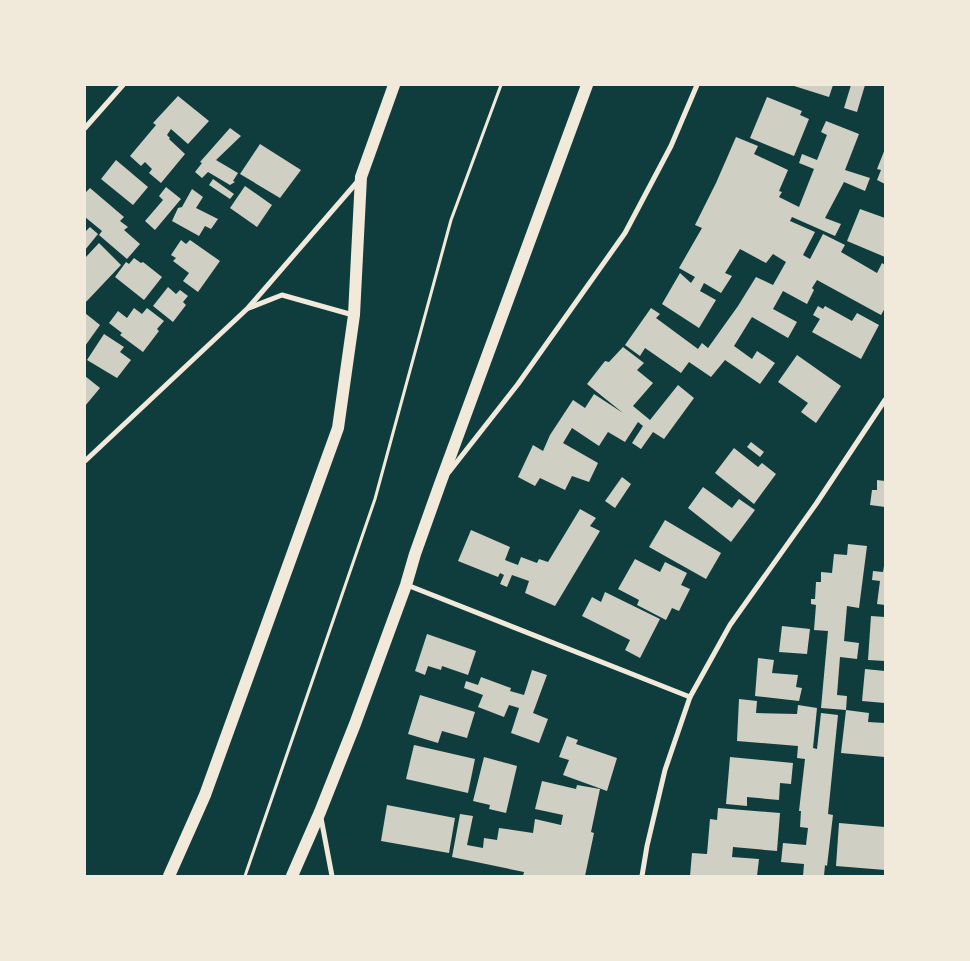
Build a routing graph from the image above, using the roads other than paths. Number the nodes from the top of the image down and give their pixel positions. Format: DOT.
graph roads {
  1 [pos="123,85"];
  2 [pos="394,85"];
  3 [pos="587,85"];
  4 [pos="697,85"];
  5 [pos="85,128"];
  6 [pos="362,177"];
  7 [pos="248,308"];
  8 [pos="354,315"];
  9 [pos="885,400"];
  10 [pos="85,461"];
  11 [pos="440,484"];
  12 [pos="406,585"];
  13 [pos="690,696"];
  14 [pos="320,812"];
  15 [pos="169,876"];
  16 [pos="292,876"];
  17 [pos="332,876"];
  18 [pos="642,876"];
  1 -- 5 [label="street"];
  2 -- 6 [label="main road"];
  3 -- 11 [label="main road"];
  4 -- 11 [label="street"];
  6 -- 7 [label="street"];
  6 -- 8 [label="main road"];
  7 -- 8 [label="street"];
  7 -- 10 [label="street"];
  8 -- 15 [label="main road"];
  9 -- 13 [label="street"];
  11 -- 12 [label="main road"];
  12 -- 13 [label="street"];
  12 -- 14 [label="main road"];
  13 -- 18 [label="street"];
  14 -- 16 [label="main road"];
  14 -- 17 [label="street"];
}
